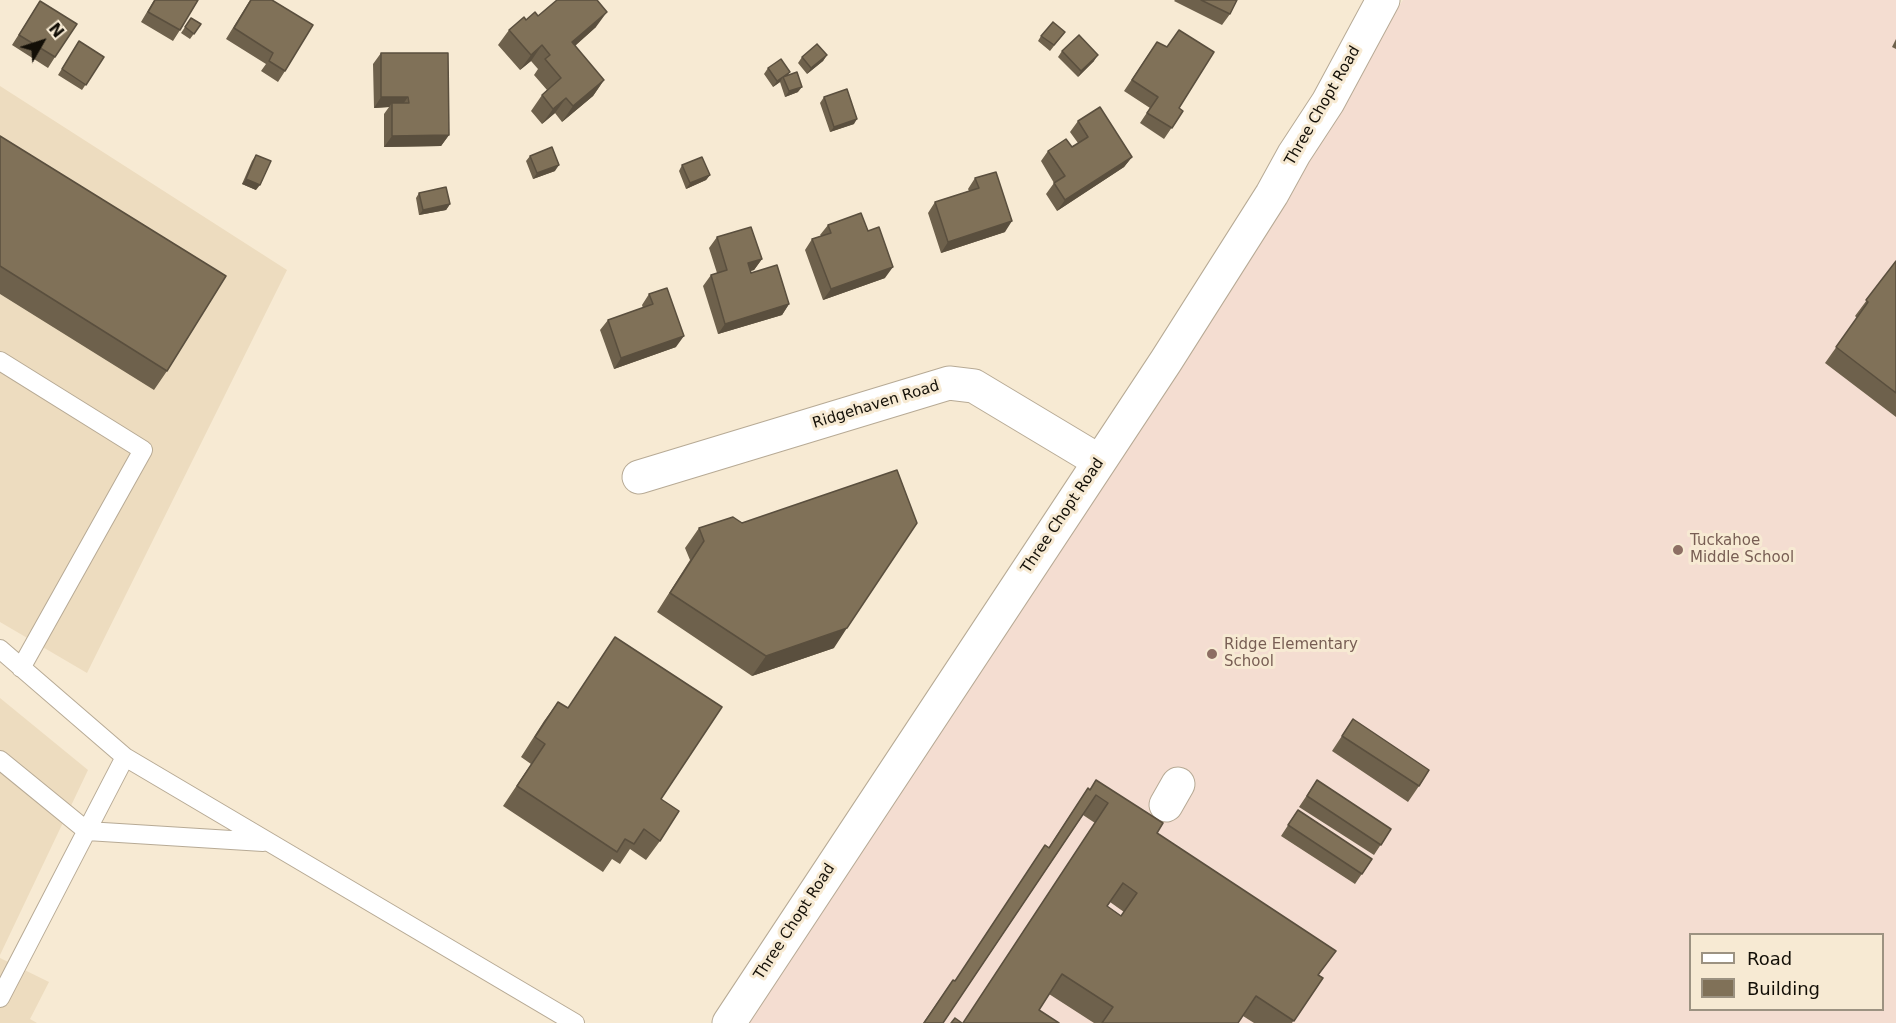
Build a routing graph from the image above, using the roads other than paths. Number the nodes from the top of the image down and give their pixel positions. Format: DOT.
graph roads {
  1 [pos="1383,0"];
  2 [pos="0,362"];
  3 [pos="1099,461"];
  4 [pos="639,477"];
  5 [pos="0,649"];
  6 [pos="21,668"];
  7 [pos="125,757"];
  8 [pos="0,760"];
  9 [pos="87,831"];
  10 [pos="267,842"];
  11 [pos="0,998"];
  12 [pos="575,1023"];
  13 [pos="729,1023"];
  1 -- 3 [label="main road, Three Chopt Road"];
  2 -- 6 [label="lane"];
  3 -- 4 [label="main road, Ridgehaven Road"];
  3 -- 13 [label="main road, Three Chopt Road"];
  5 -- 6 [label="lane"];
  6 -- 7 [label="lane"];
  7 -- 9 [label="lane"];
  7 -- 10 [label="lane"];
  8 -- 9 [label="lane"];
  9 -- 10 [label="lane"];
  9 -- 11 [label="lane"];
  10 -- 12 [label="lane"];
}
